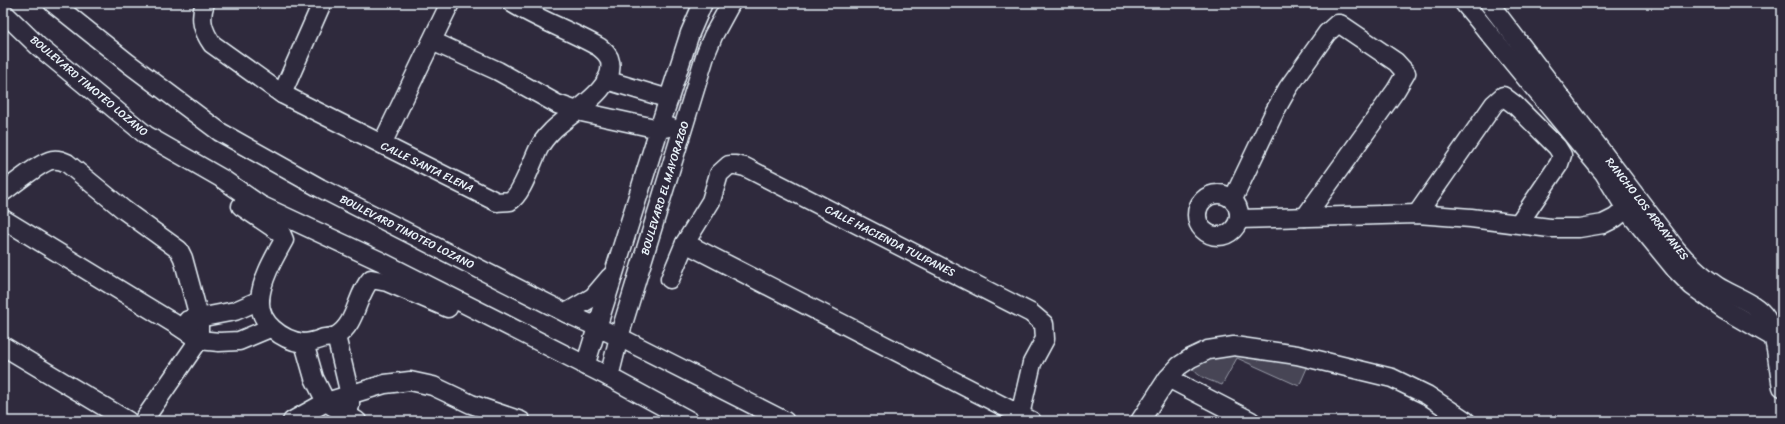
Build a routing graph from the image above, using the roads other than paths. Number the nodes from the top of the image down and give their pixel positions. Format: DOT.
graph roads {
  1 [pos="53,3"];
  2 [pos="205,3"];
  3 [pos="322,3"];
  4 [pos="450,3"];
  5 [pos="512,3"];
  6 [pos="703,3"];
  7 [pos="731,3"];
  8 [pos="1464,3"];
  9 [pos="1498,6"];
  10 [pos="3,12"];
  11 [pos="1483,26"];
  12 [pos="432,41"];
  13 [pos="606,80"];
  14 [pos="282,94"];
  15 [pos="668,99"];
  16 [pos="577,110"];
  17 [pos="688,114"];
  18 [pos="659,129"];
  19 [pos="382,144"];
  20 [pos="186,158"];
  21 [pos="3,192"];
  22 [pos="1233,199"];
  23 [pos="1626,209"];
  24 [pos="1417,214"];
  25 [pos="1305,218"];
  26 [pos="3,219"];
  27 [pos="1239,219"];
  28 [pos="1519,224"];
  29 [pos="685,243"];
  30 [pos="613,273"];
  31 [pos="670,279"];
  32 [pos="260,300"];
  33 [pos="482,313"];
  34 [pos="566,313"];
  35 [pos="199,317"];
  36 [pos="176,324"];
  37 [pos="270,328"];
  38 [pos="598,328"];
  39 [pos="336,336"];
  40 [pos="619,337"];
  41 [pos="199,340"];
  42 [pos="1777,340"];
  43 [pos="304,343"];
  44 [pos="3,346"];
  45 [pos="585,366"];
  46 [pos="609,377"];
  47 [pos="1168,378"];
  48 [pos="1782,387"];
  49 [pos="350,395"];
  50 [pos="326,402"];
  51 [pos="1026,418"];
  52 [pos="354,419"];
  53 [pos="128,421"];
  54 [pos="143,421"];
  55 [pos="292,421"];
  56 [pos="521,421"];
  57 [pos="690,421"];
  58 [pos="785,421"];
  59 [pos="1140,421"];
  60 [pos="1250,421"];
  61 [pos="1466,421"];
  1 -- 34 [label="street, BOULEVARD TIMOTEO LOZANO"];
  2 -- 14 [label="street, CALLE SANTA ELENA"];
  3 -- 14 [label="street"];
  4 -- 12 [label="street"];
  5 -- 13 [label="street, CALLE SANTA ELENA"];
  6 -- 15 [label="street, BOULEVARD EL MAYORAZGO"];
  7 -- 17 [label="street, BOULEVARD EL MAYORAZGO"];
  8 -- 11 [label="street, RANCHO LOS ARRAYANES"];
  9 -- 11 [label="street"];
  9 -- 42 [label="street, RANCHO LOS ARRAYANES"];
  10 -- 20 [label="street, BOULEVARD TIMOTEO LOZANO"];
  11 -- 23 [label="street, RANCHO LOS ARRAYANES"];
  12 -- 16 [label="street"];
  12 -- 19 [label="street"];
  13 -- 15 [label="street"];
  13 -- 16 [label="street, CALLE SANTA ELENA"];
  14 -- 19 [label="street, CALLE SANTA ELENA"];
  15 -- 18 [label="street, BOULEVARD EL MAYORAZGO"];
  16 -- 18 [label="street"];
  16 -- 19 [label="street, CALLE SANTA ELENA"];
  17 -- 18 [label="street"];
  17 -- 40 [label="street, BOULEVARD EL MAYORAZGO"];
  18 -- 30 [label="street, BOULEVARD EL MAYORAZGO"];
  20 -- 32 [label="street"];
  20 -- 33 [label="street, BOULEVARD TIMOTEO LOZANO"];
  21 -- 35 [label="street"];
  22 -- 25 [label="street"];
  22 -- 27 [label="street"];
  22 -- 27 [label="street"];
  23 -- 28 [label="street"];
  23 -- 42 [label="street, RANCHO LOS ARRAYANES"];
  24 -- 25 [label="street"];
  24 -- 28 [label="street"];
  24 -- 28 [label="street"];
  25 -- 27 [label="street"];
  26 -- 36 [label="street"];
  29 -- 31 [label="street, CALLE HACIENDA TULIPANES"];
  29 -- 51 [label="street, CALLE HACIENDA TULIPANES"];
  29 -- 51 [label="street, CALLE HACIENDA TULIPANES"];
  30 -- 34 [label="street"];
  30 -- 38 [label="street, BOULEVARD EL MAYORAZGO"];
  32 -- 35 [label="street"];
  32 -- 37 [label="street"];
  33 -- 39 [label="street"];
  33 -- 45 [label="street, BOULEVARD TIMOTEO LOZANO"];
  34 -- 38 [label="street, BOULEVARD TIMOTEO LOZANO"];
  35 -- 36 [label="street"];
  35 -- 41 [label="street"];
  36 -- 41 [label="street"];
  37 -- 41 [label="street"];
  37 -- 43 [label="street"];
  38 -- 40 [label="street, BOULEVARD TIMOTEO LOZANO"];
  38 -- 45 [label="street, BOULEVARD EL MAYORAZGO"];
  39 -- 43 [label="street"];
  39 -- 49 [label="street"];
  40 -- 46 [label="street, BOULEVARD EL MAYORAZGO"];
  40 -- 58 [label="street, BOULEVARD TIMOTEO LOZANO"];
  41 -- 54 [label="street"];
  42 -- 48 [label="street"];
  43 -- 50 [label="street"];
  44 -- 53 [label="street"];
  45 -- 46 [label="street, BOULEVARD TIMOTEO LOZANO"];
  46 -- 57 [label="street, BOULEVARD TIMOTEO LOZANO"];
  47 -- 59 [label="street"];
  47 -- 60 [label="street"];
  47 -- 61 [label="street"];
  49 -- 50 [label="street"];
  49 -- 52 [label="street"];
  49 -- 56 [label="street"];
  50 -- 52 [label="street"];
  50 -- 55 [label="street"];
}
